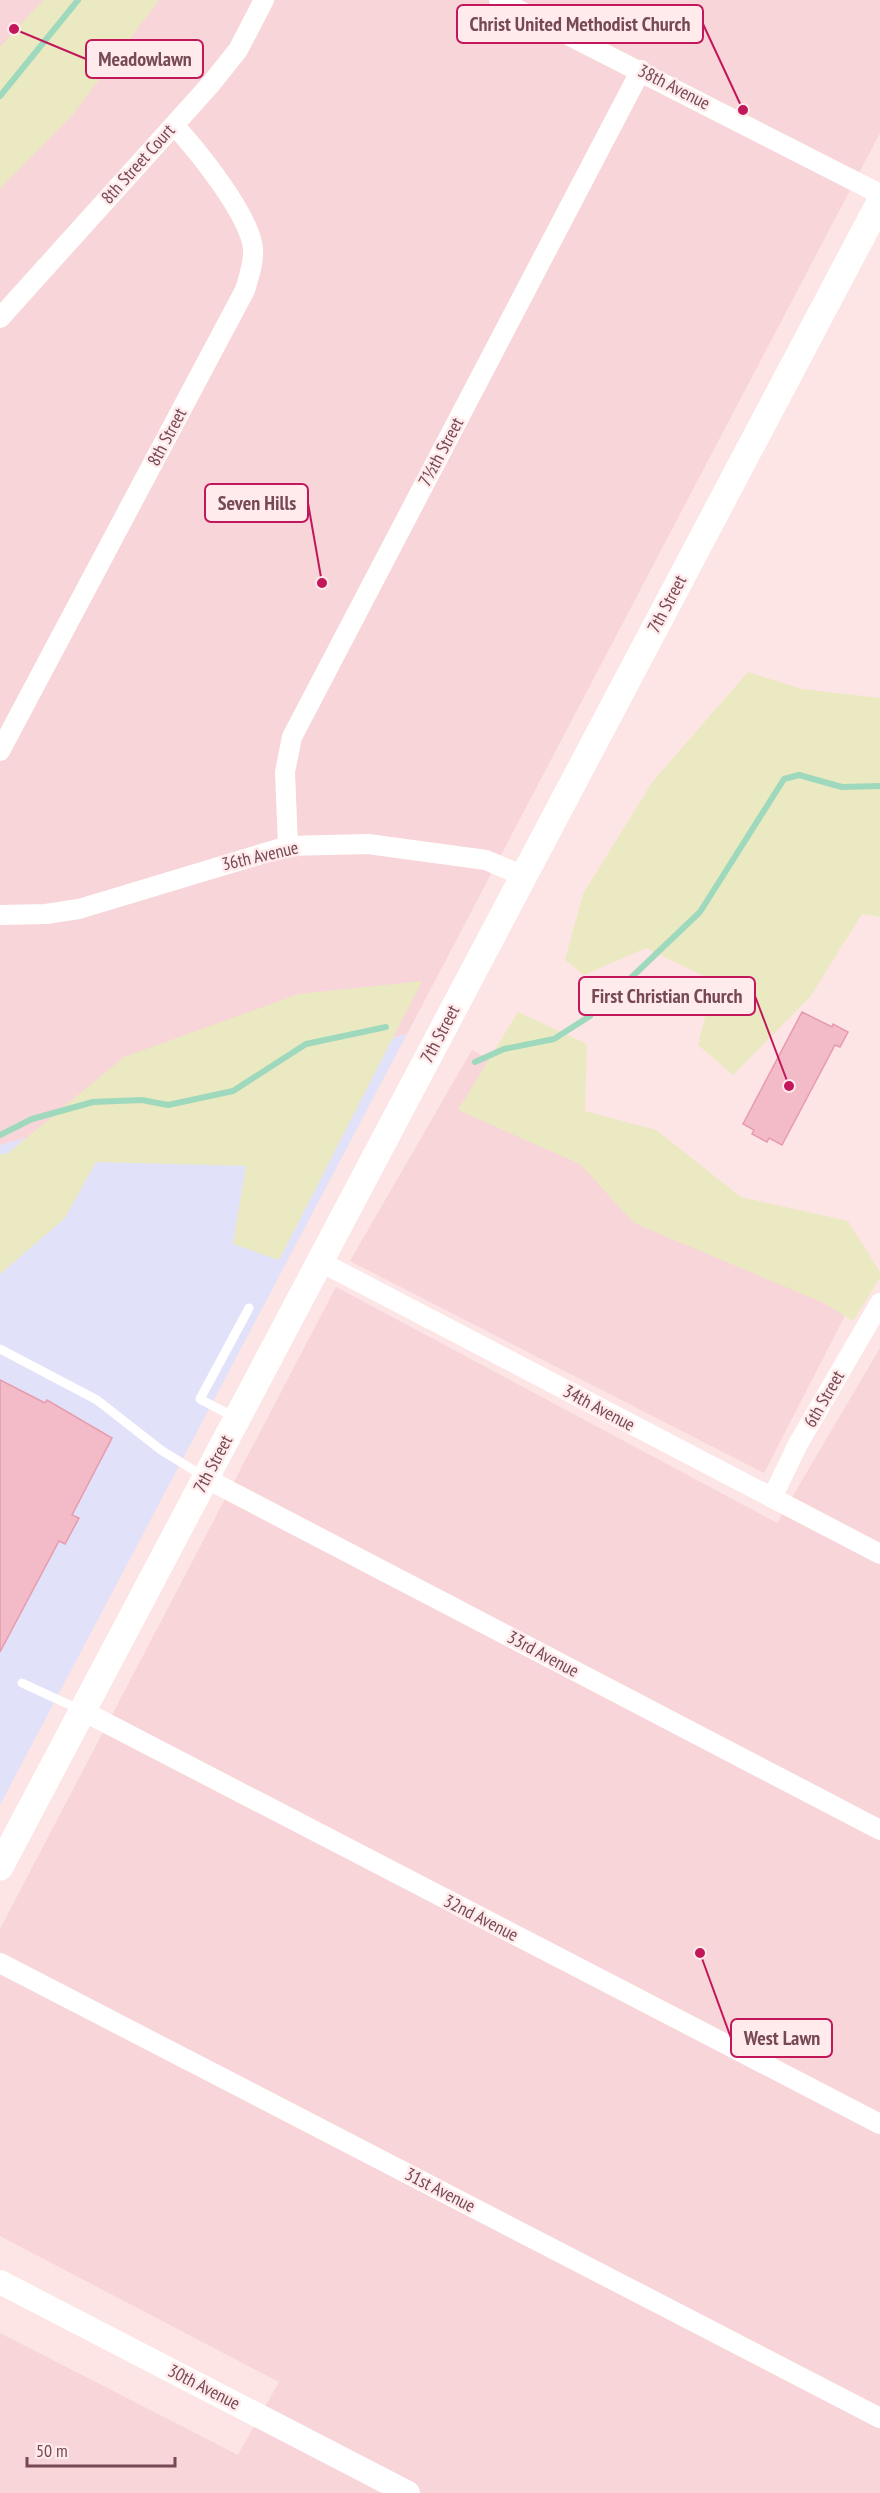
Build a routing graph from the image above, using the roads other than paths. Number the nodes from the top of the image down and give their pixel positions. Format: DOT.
graph roads {
  1 [pos="264,0"];
  2 [pos="500,0"];
  3 [pos="641,70"];
  4 [pos="174,125"];
  5 [pos="880,194"];
  6 [pos="880,202"];
  7 [pos="0,318"];
  8 [pos="0,752"];
  9 [pos="288,846"];
  10 [pos="523,876"];
  11 [pos="0,915"];
  12 [pos="319,1261"];
  13 [pos="880,1303"];
  14 [pos="249,1308"];
  15 [pos="0,1348"];
  16 [pos="237,1418"];
  17 [pos="206,1478"];
  18 [pos="772,1498"];
  19 [pos="880,1554"];
  20 [pos="22,1683"];
  21 [pos="83,1711"];
  22 [pos="880,1830"];
  23 [pos="0,1867"];
  24 [pos="0,1963"];
  25 [pos="880,2124"];
  26 [pos="0,2282"];
  27 [pos="880,2418"];
  28 [pos="408,2493"];
  1 -- 4 [label="street, 8th Street Court"];
  2 -- 3 [label="street, 38th Avenue"];
  3 -- 5 [label="street, 38th Avenue"];
  3 -- 9 [label="street, 7½th Street"];
  4 -- 7 [label="street, 8th Street Court"];
  4 -- 8 [label="street, 8th Street"];
  6 -- 10 [label="main road, 7th Street"];
  9 -- 10 [label="street, 36th Avenue"];
  9 -- 11 [label="street, 36th Avenue"];
  10 -- 12 [label="main road, 7th Street"];
  12 -- 16 [label="main road, 7th Street"];
  12 -- 18 [label="street, 34th Avenue"];
  13 -- 18 [label="street, 6th Street"];
  14 -- 16 [label="lane"];
  15 -- 17 [label="lane"];
  16 -- 17 [label="main road, 7th Street"];
  17 -- 21 [label="main road, 7th Street"];
  17 -- 22 [label="street, 33rd Avenue"];
  18 -- 19 [label="street, 34th Avenue"];
  20 -- 21 [label="lane"];
  21 -- 23 [label="main road, 7th Street"];
  21 -- 25 [label="street, 32nd Avenue"];
  24 -- 27 [label="street, 31st Avenue"];
  26 -- 28 [label="street, 30th Avenue"];
}
